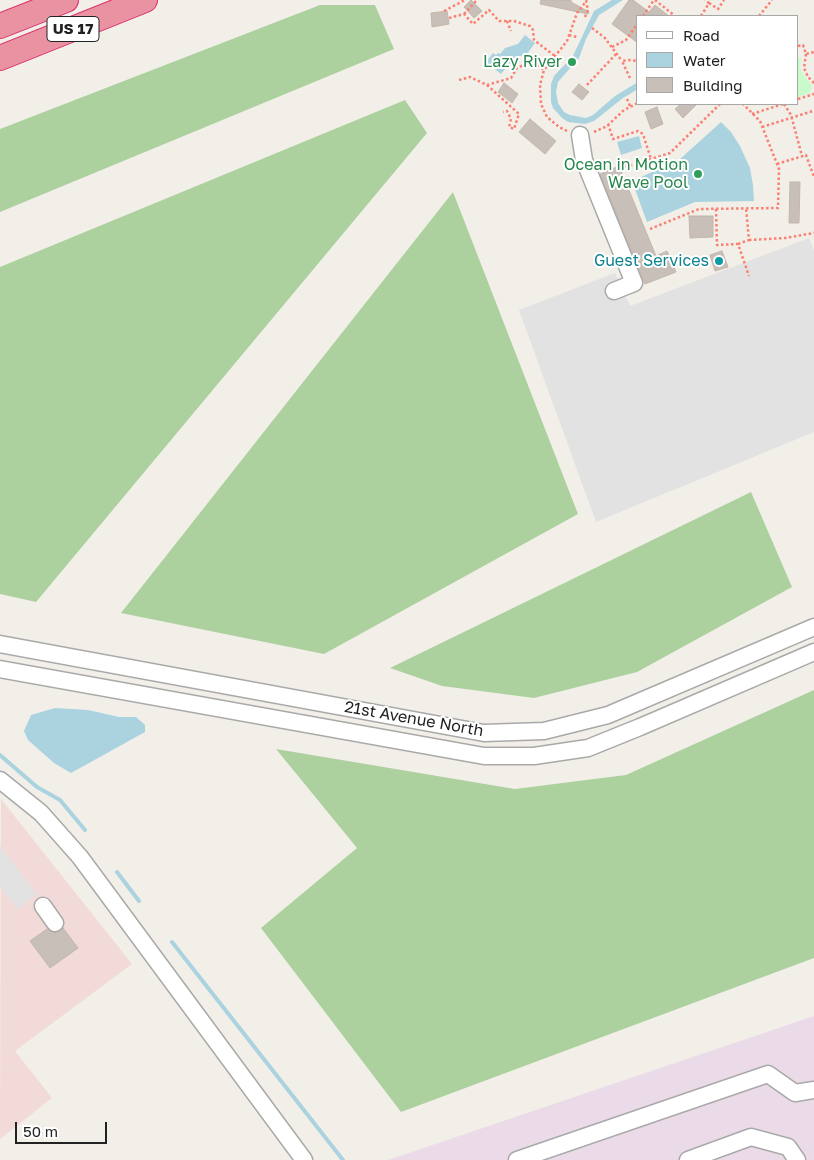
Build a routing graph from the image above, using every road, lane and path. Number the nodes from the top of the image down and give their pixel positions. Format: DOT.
graph roads {
  1 [pos="66,0"];
  2 [pos="145,0"];
  3 [pos="465,0"];
  4 [pos="478,0"];
  5 [pos="586,0"];
  6 [pos="655,0"];
  7 [pos="704,0"];
  8 [pos="724,0"];
  9 [pos="772,0"];
  10 [pos="709,3"];
  11 [pos="444,11"];
  12 [pos="464,14"];
  13 [pos="644,15"];
  14 [pos="674,15"];
  15 [pos="702,15"];
  16 [pos="760,15"];
  17 [pos="585,17"];
  18 [pos="449,18"];
  19 [pos="507,21"];
  20 [pos="0,26"];
  21 [pos="636,26"];
  22 [pos="592,28"];
  23 [pos="511,31"];
  24 [pos="569,35"];
  25 [pos="577,37"];
  26 [pos="799,46"];
  27 [pos="612,47"];
  28 [pos="814,52"];
  29 [pos="617,53"];
  30 [pos="806,54"];
  31 [pos="555,56"];
  32 [pos="0,58"];
  33 [pos="622,61"];
  34 [pos="636,62"];
  35 [pos="544,70"];
  36 [pos="630,78"];
  37 [pos="459,80"];
  38 [pos="814,83"];
  39 [pos="588,85"];
  40 [pos="486,86"];
  41 [pos="814,94"];
  42 [pos="627,99"];
  43 [pos="799,99"];
  44 [pos="636,104"];
  45 [pos="719,105"];
  46 [pos="745,105"];
  47 [pos="781,105"];
  48 [pos="785,105"];
  49 [pos="630,106"];
  50 [pos="813,111"];
  51 [pos="502,112"];
  52 [pos="752,114"];
  53 [pos="792,118"];
  54 [pos="608,124"];
  55 [pos="762,127"];
  56 [pos="580,135"];
  57 [pos="802,156"];
  58 [pos="651,159"];
  59 [pos="777,164"];
  60 [pos="625,167"];
  61 [pos="814,177"];
  62 [pos="746,208"];
  63 [pos="716,209"];
  64 [pos="650,229"];
  65 [pos="814,233"];
  66 [pos="749,240"];
  67 [pos="738,244"];
  68 [pos="749,276"];
  69 [pos="614,291"];
  70 [pos="814,627"];
  71 [pos="0,644"];
  72 [pos="814,652"];
  73 [pos="0,669"];
  74 [pos="0,780"];
  75 [pos="43,906"];
  76 [pos="55,923"];
  77 [pos="814,1090"];
  78 [pos="304,1160"];
  79 [pos="518,1160"];
  80 [pos="688,1160"];
  81 [pos="797,1160"];
  1 -- 20 [label="highway, US 17"];
  2 -- 32 [label="highway, US 17"];
  3 -- 11 [label="path"];
  4 -- 12 [label="path"];
  5 -- 17 [label="path"];
  5 -- 24 [label="path"];
  6 -- 13 [label="path"];
  6 -- 14 [label="path"];
  7 -- 10 [label="path"];
  8 -- 10 [label="path"];
  9 -- 16 [label="path"];
  10 -- 15 [label="path"];
  12 -- 18 [label="path"];
  12 -- 19 [label="path"];
  19 -- 23 [label="path"];
  19 -- 31 [label="path"];
  21 -- 27 [label="path"];
  22 -- 27 [label="path"];
  24 -- 25 [label="path"];
  24 -- 31 [label="path"];
  26 -- 30 [label="path"];
  27 -- 29 [label="path"];
  28 -- 30 [label="path"];
  29 -- 33 [label="path"];
  29 -- 39 [label="path"];
  30 -- 38 [label="path"];
  31 -- 35 [label="path"];
  33 -- 34 [label="path"];
  33 -- 36 [label="path"];
  35 -- 40 [label="path"];
  35 -- 56 [label="path"];
  37 -- 40 [label="path"];
  40 -- 51 [label="path"];
  41 -- 43 [label="path"];
  42 -- 49 [label="path"];
  44 -- 49 [label="path"];
  45 -- 58 [label="path"];
  46 -- 52 [label="path"];
  47 -- 52 [label="path"];
  48 -- 53 [label="path"];
  49 -- 54 [label="path"];
  50 -- 53 [label="path"];
  52 -- 55 [label="path"];
  53 -- 55 [label="path"];
  53 -- 57 [label="path"];
  54 -- 56 [label="path"];
  54 -- 58 [label="path"];
  55 -- 59 [label="path"];
  56 -- 69 [label="street"];
  57 -- 59 [label="path"];
  57 -- 61 [label="path"];
  58 -- 60 [label="path"];
  59 -- 62 [label="path"];
  62 -- 63 [label="path"];
  62 -- 66 [label="path"];
  63 -- 64 [label="path"];
  63 -- 67 [label="path"];
  65 -- 66 [label="path"];
  66 -- 67 [label="path"];
  67 -- 68 [label="path"];
  70 -- 71 [label="street, 21st Avenue North"];
  72 -- 73 [label="street, 21st Avenue North"];
  74 -- 78 [label="street"];
  75 -- 76 [label="street"];
  77 -- 79 [label="street"];
  80 -- 81 [label="street"];
}
